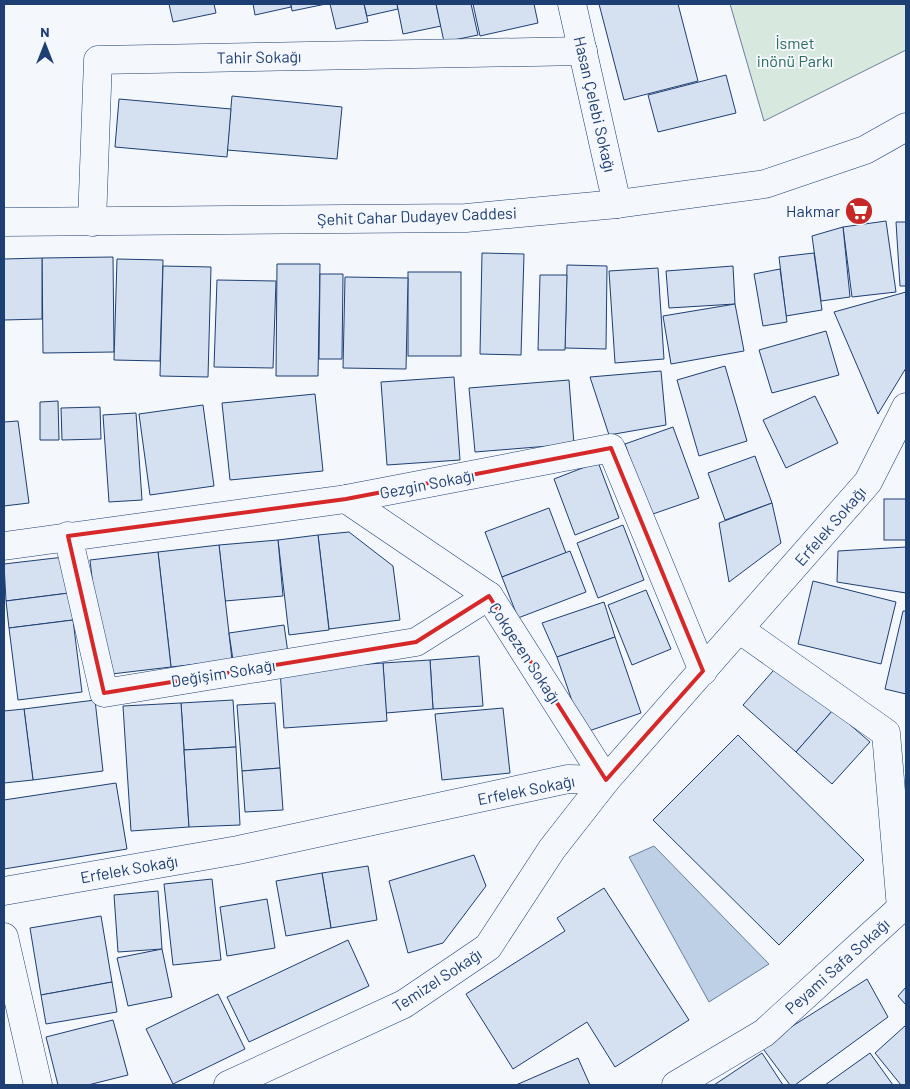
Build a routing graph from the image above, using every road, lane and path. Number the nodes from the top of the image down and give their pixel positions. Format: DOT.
graph roads {
  1 [pos="572,4"];
  2 [pos="583,50"];
  3 [pos="906,127"];
  4 [pos="617,204"];
  5 [pos="4,222"];
  6 [pos="92,222"];
  7 [pos="906,407"];
  8 [pos="346,499"];
  9 [pos="68,536"];
  10 [pos="4,546"];
  11 [pos="489,596"];
  12 [pos="740,629"];
  13 [pos="703,671"];
  14 [pos="606,780"];
  15 [pos="4,891"];
  16 [pos="4,937"];
  17 [pos="38,1085"];
  18 [pos="228,1085"];
  19 [pos="676,1085"];
  1 -- 2 [label="street, Hasan Çelebi Sokağı"];
  2 -- 4 [label="street, Hasan Çelebi Sokağı"];
  2 -- 6 [label="street, Tahir Sokağı"];
  3 -- 4 [label="street, Şehit Cahar Dudayev Caddesi"];
  4 -- 6 [label="street, Şehit Cahar Dudayev Caddesi"];
  5 -- 6 [label="street, Şehit Cahar Dudayev Caddesi"];
  7 -- 12 [label="street, Erfelek Sokağı"];
  8 -- 9 [label="street, Gezgin Sokağı"];
  8 -- 11 [label="street, Çokgezen Sokağı"];
  8 -- 13 [label="street, Gezgin Sokağı"];
  9 -- 10 [label="street, Gezgin Sokağı"];
  9 -- 11 [label="street, Değişim Sokağı"];
  11 -- 14 [label="street, Çokgezen Sokağı"];
  12 -- 13 [label="street, Erfelek Sokağı"];
  12 -- 19 [label="street, Peyami Safa Sokağı"];
  13 -- 14 [label="street, Erfelek Sokağı"];
  14 -- 15 [label="street, Erfelek Sokağı"];
  14 -- 18 [label="street, Temizel Sokağı"];
  16 -- 17 [label="street"];
}
